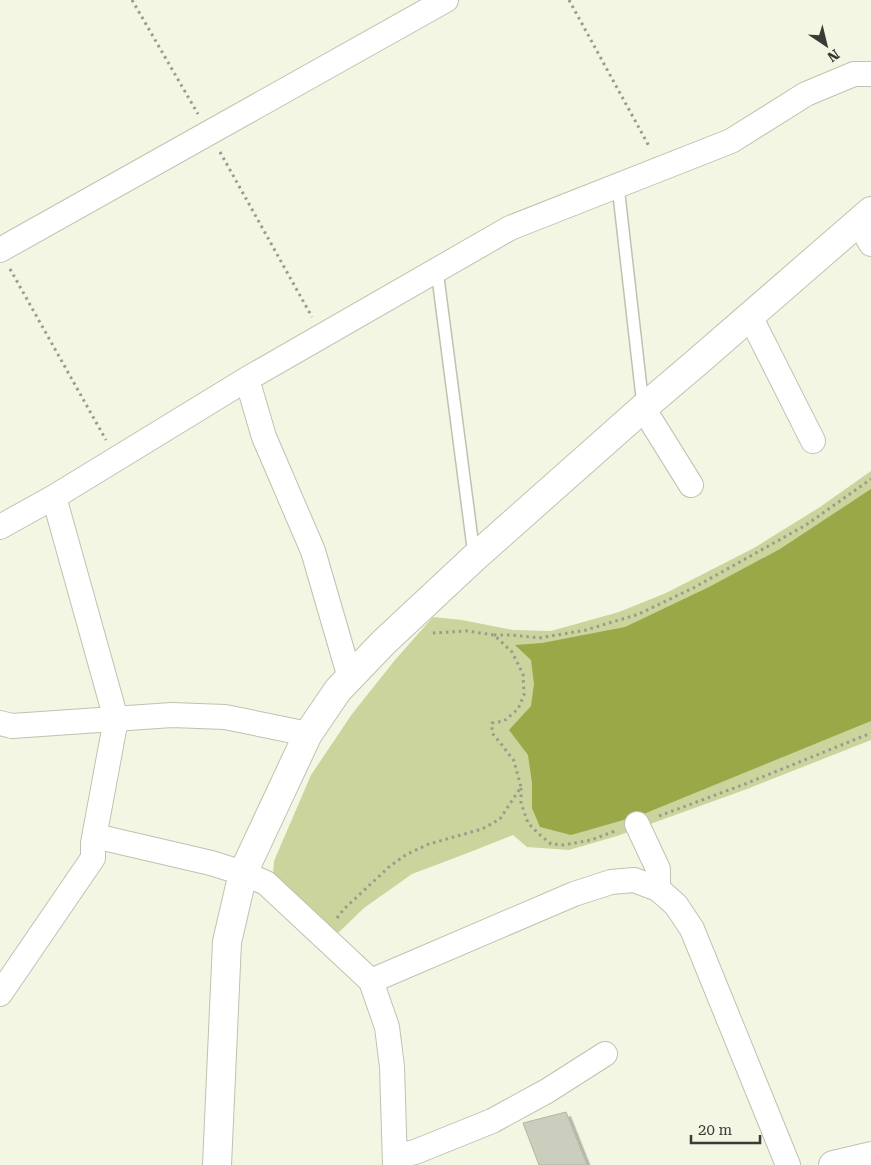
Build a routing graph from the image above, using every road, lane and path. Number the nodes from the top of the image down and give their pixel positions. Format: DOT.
graph roads {
  1 [pos="132,0"];
  2 [pos="446,0"];
  3 [pos="568,0"];
  4 [pos="871,74"];
  5 [pos="209,133"];
  6 [pos="659,170"];
  7 [pos="618,186"];
  8 [pos="867,226"];
  9 [pos="5,259"];
  10 [pos="437,270"];
  11 [pos="750,316"];
  12 [pos="322,336"];
  13 [pos="247,379"];
  14 [pos="643,408"];
  15 [pos="812,441"];
  16 [pos="117,458"];
  17 [pos="871,479"];
  18 [pos="691,485"];
  19 [pos="54,497"];
  20 [pos="0,528"];
  21 [pos="474,557"];
  22 [pos="395,632"];
  23 [pos="494,635"];
  24 [pos="350,678"];
  25 [pos="116,719"];
  26 [pos="0,723"];
  27 [pos="308,734"];
  28 [pos="871,734"];
  29 [pos="521,787"];
  30 [pos="637,824"];
  31 [pos="95,836"];
  32 [pos="244,873"];
  33 [pos="658,889"];
  34 [pos="322,935"];
  35 [pos="371,981"];
  36 [pos="0,994"];
  37 [pos="605,1054"];
  38 [pos="871,1156"];
  39 [pos="395,1161"];
  40 [pos="217,1165"];
  41 [pos="788,1165"];
  42 [pos="833,1165"];
  1 -- 5 [label="path"];
  2 -- 5 [label="street"];
  3 -- 6 [label="path"];
  4 -- 6 [label="street"];
  5 -- 9 [label="street"];
  5 -- 12 [label="path"];
  6 -- 7 [label="street"];
  7 -- 10 [label="street"];
  7 -- 14 [label="lane"];
  8 -- 11 [label="street"];
  9 -- 16 [label="path"];
  10 -- 12 [label="street"];
  10 -- 21 [label="lane"];
  11 -- 14 [label="street"];
  11 -- 15 [label="street"];
  12 -- 13 [label="street"];
  13 -- 16 [label="street"];
  13 -- 24 [label="street"];
  14 -- 18 [label="street"];
  14 -- 21 [label="street"];
  16 -- 19 [label="street"];
  17 -- 23 [label="path"];
  19 -- 20 [label="street"];
  19 -- 25 [label="street"];
  21 -- 22 [label="street"];
  22 -- 23 [label="path"];
  22 -- 24 [label="street"];
  23 -- 29 [label="path"];
  24 -- 27 [label="street"];
  25 -- 26 [label="street"];
  25 -- 27 [label="street"];
  25 -- 31 [label="street"];
  27 -- 32 [label="street"];
  28 -- 30 [label="path"];
  29 -- 30 [label="path"];
  29 -- 34 [label="path"];
  30 -- 33 [label="street"];
  31 -- 32 [label="street"];
  31 -- 36 [label="street"];
  32 -- 34 [label="street"];
  32 -- 40 [label="street"];
  33 -- 35 [label="street"];
  33 -- 41 [label="street"];
  34 -- 35 [label="street"];
  35 -- 39 [label="street"];
  37 -- 39 [label="street"];
  38 -- 42 [label="street"];
}
